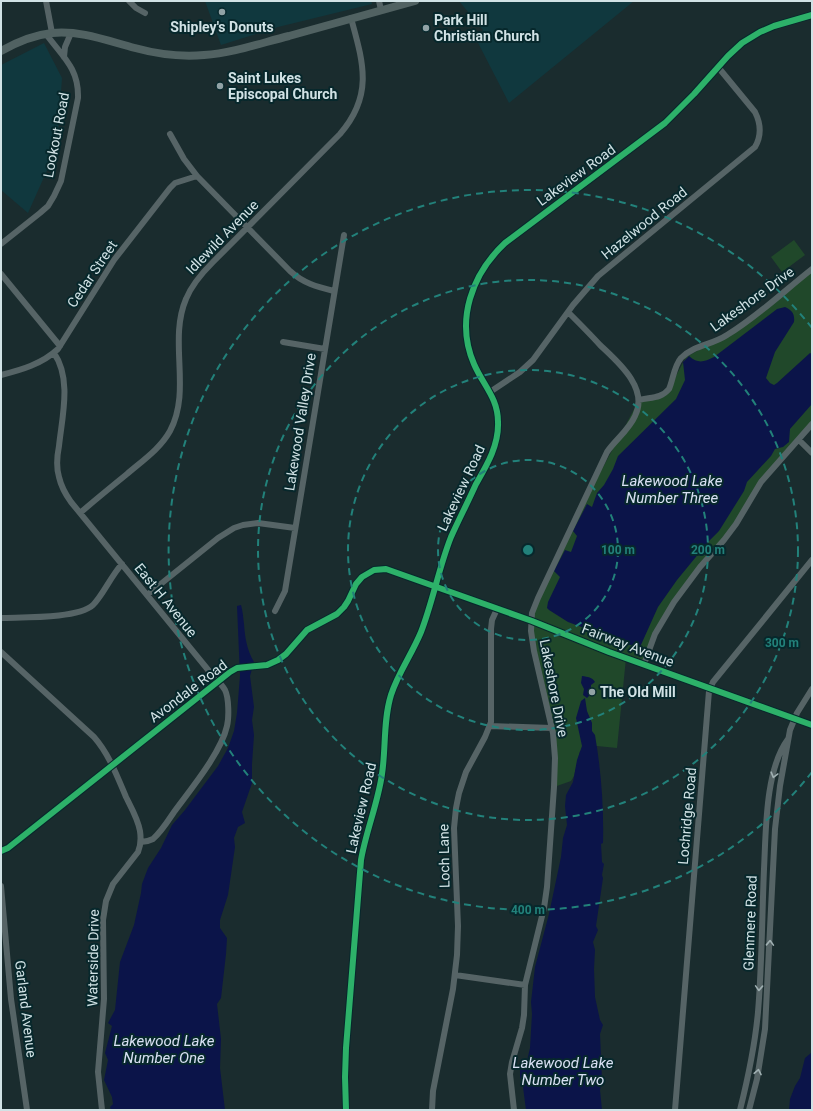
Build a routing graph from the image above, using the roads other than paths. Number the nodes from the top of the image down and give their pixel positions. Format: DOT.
graph roads {
  1 [pos="46,1"];
  2 [pos="129,1"];
  3 [pos="378,1"];
  4 [pos="415,1"];
  5 [pos="381,10"];
  6 [pos="145,13"];
  7 [pos="812,15"];
  8 [pos="351,18"];
  9 [pos="49,33"];
  10 [pos="71,33"];
  11 [pos="1,51"];
  12 [pos="64,57"];
  13 [pos="718,67"];
  14 [pos="170,134"];
  15 [pos="197,176"];
  16 [pos="247,228"];
  17 [pos="344,235"];
  18 [pos="1,244"];
  19 [pos="812,270"];
  20 [pos="1,274"];
  21 [pos="334,291"];
  22 [pos="568,312"];
  23 [pos="283,342"];
  24 [pos="60,346"];
  25 [pos="325,349"];
  26 [pos="54,353"];
  27 [pos="1,375"];
  28 [pos="490,392"];
  29 [pos="639,400"];
  30 [pos="812,424"];
  31 [pos="798,440"];
  32 [pos="812,452"];
  33 [pos="80,513"];
  34 [pos="295,528"];
  35 [pos="812,560"];
  36 [pos="122,564"];
  37 [pos="436,586"];
  38 [pos="148,596"];
  39 [pos="497,609"];
  40 [pos="275,611"];
  41 [pos="1,618"];
  42 [pos="532,621"];
  43 [pos="1,652"];
  44 [pos="644,664"];
  45 [pos="218,681"];
  46 [pos="710,688"];
  47 [pos="812,689"];
  48 [pos="795,719"];
  49 [pos="812,725"];
  50 [pos="490,726"];
  51 [pos="552,728"];
  52 [pos="788,739"];
  53 [pos="112,766"];
  54 [pos="141,842"];
  55 [pos="1,851"];
  56 [pos="1,886"];
  57 [pos="455,975"];
  58 [pos="525,985"];
  59 [pos="27,1110"];
  60 [pos="102,1110"];
  61 [pos="346,1110"];
  62 [pos="432,1110"];
  63 [pos="514,1110"];
  64 [pos="675,1110"];
  65 [pos="740,1110"];
  66 [pos="749,1110"];
  1 -- 9 [label="street"];
  2 -- 6 [label="street"];
  3 -- 5 [label="street"];
  4 -- 5 [label="main road"];
  5 -- 8 [label="main road"];
  7 -- 13 [label="street, Lakeview Road"];
  8 -- 10 [label="main road"];
  8 -- 16 [label="street, Idlewild Avenue"];
  9 -- 10 [label="main road"];
  9 -- 11 [label="main road"];
  9 -- 12 [label="street, Lookout Road"];
  10 -- 12 [label="street"];
  12 -- 18 [label="street, Lookout Road"];
  13 -- 22 [label="street, Hazelwood Road"];
  13 -- 28 [label="street, Lakeview Road"];
  14 -- 15 [label="street"];
  15 -- 16 [label="street"];
  15 -- 24 [label="street, Cedar Street"];
  16 -- 21 [label="street"];
  16 -- 33 [label="street, Idlewild Avenue"];
  17 -- 21 [label="street, Lakewood Valley Drive"];
  19 -- 29 [label="street, Lakeshore Drive"];
  20 -- 24 [label="street"];
  21 -- 25 [label="street, Lakewood Valley Drive"];
  22 -- 28 [label="street, Hazelwood Road"];
  22 -- 29 [label="street"];
  23 -- 25 [label="street"];
  24 -- 26 [label="street, Cedar Street"];
  25 -- 34 [label="street, Lakewood Valley Drive"];
  26 -- 27 [label="street, Cedar Street"];
  26 -- 33 [label="street, East H Avenue"];
  28 -- 37 [label="street, Lakeview Road"];
  29 -- 42 [label="street, Lakeshore Drive"];
  30 -- 31 [label="street"];
  31 -- 32 [label="street"];
  31 -- 44 [label="street"];
  33 -- 36 [label="street, East H Avenue"];
  34 -- 38 [label="street"];
  34 -- 40 [label="street, Lakewood Valley Drive"];
  35 -- 46 [label="street, Lochridge Road"];
  36 -- 38 [label="street, East H Avenue"];
  36 -- 41 [label="street"];
  37 -- 39 [label="street, Fairway Avenue"];
  37 -- 45 [label="street, Avondale Road"];
  37 -- 61 [label="street, Lakeview Road"];
  38 -- 45 [label="street, East H Avenue"];
  39 -- 42 [label="street, Fairway Avenue"];
  39 -- 50 [label="street, Loch Lane"];
  42 -- 44 [label="street, Fairway Avenue"];
  42 -- 51 [label="street, Lakeshore Drive"];
  43 -- 53 [label="street"];
  44 -- 46 [label="street, Fairway Avenue"];
  45 -- 53 [label="street, Avondale Road"];
  45 -- 54 [label="street, East H Avenue"];
  46 -- 48 [label="street, Fairway Avenue"];
  46 -- 64 [label="street, Lochridge Road"];
  47 -- 48 [label="street, Glenmere Road"];
  48 -- 49 [label="street, Fairway Avenue"];
  48 -- 52 [label="street, Glenmere Road"];
  50 -- 51 [label="street"];
  50 -- 57 [label="street, Loch Lane"];
  51 -- 58 [label="street, Lakeshore Drive"];
  52 -- 65 [label="street, Glenmere Road, one-way"];
  66 -- 52 [label="street, Glenmere Road, one-way"];
  53 -- 54 [label="street"];
  53 -- 55 [label="street, Avondale Road"];
  54 -- 60 [label="street, Waterside Drive"];
  56 -- 59 [label="street, Garland Avenue"];
  57 -- 58 [label="street"];
  57 -- 62 [label="street, Loch Lane"];
  58 -- 63 [label="street, Lakeshore Drive"];
}
